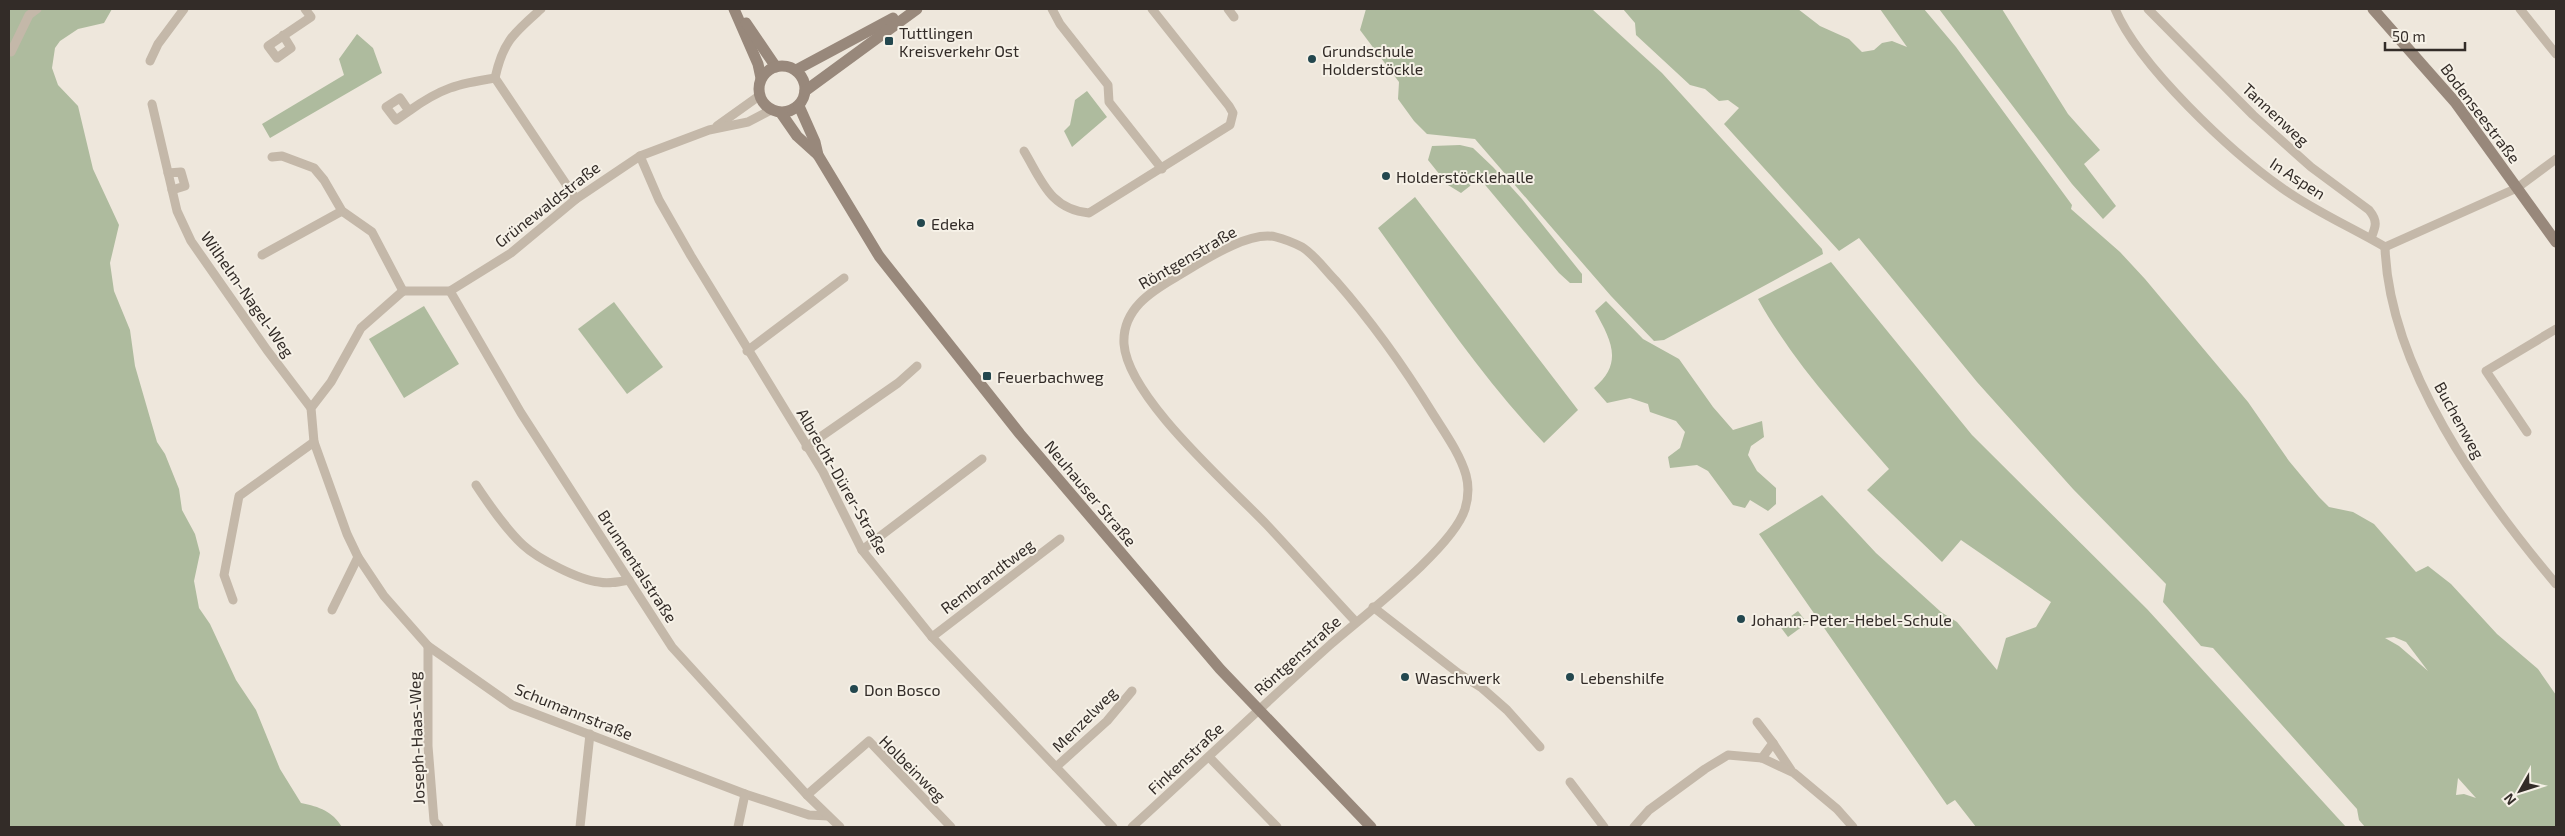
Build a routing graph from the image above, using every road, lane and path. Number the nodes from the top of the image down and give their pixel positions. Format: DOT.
graph roads {
  1 [pos="37,9"];
  2 [pos="184,9"];
  3 [pos="305,9"];
  4 [pos="542,9"];
  5 [pos="735,9"];
  6 [pos="912,9"];
  7 [pos="916,9"];
  8 [pos="1052,9"];
  9 [pos="1152,9"];
  10 [pos="1228,9"];
  11 [pos="2115,9"];
  12 [pos="2148,9"];
  13 [pos="2373,9"];
  14 [pos="2520,9"];
  15 [pos="1234,17"];
  16 [pos="283,35"];
  17 [pos="11,52"];
  18 [pos="2556,54"];
  19 [pos="150,61"];
  20 [pos="776,66"];
  21 [pos="796,70"];
  22 [pos="495,78"];
  23 [pos="761,78"];
  24 [pos="805,91"];
  25 [pos="759,96"];
  26 [pos="152,104"];
  27 [pos="799,106"];
  28 [pos="409,111"];
  29 [pos="776,112"];
  30 [pos="709,130"];
  31 [pos="1024,151"];
  32 [pos="818,155"];
  33 [pos="272,156"];
  34 [pos="640,156"];
  35 [pos="2556,159"];
  36 [pos="1162,169"];
  37 [pos="168,173"];
  38 [pos="2517,188"];
  39 [pos="172,190"];
  40 [pos="576,199"];
  41 [pos="342,211"];
  42 [pos="2371,238"];
  43 [pos="2556,242"];
  44 [pos="2385,247"];
  45 [pos="262,255"];
  46 [pos="844,278"];
  47 [pos="403,291"];
  48 [pos="450,291"];
  49 [pos="2556,329"];
  50 [pos="747,351"];
  51 [pos="917,366"];
  52 [pos="311,408"];
  53 [pos="2527,432"];
  54 [pos="314,442"];
  55 [pos="806,447"];
  56 [pos="982,459"];
  57 [pos="476,485"];
  58 [pos="1060,540"];
  59 [pos="862,550"];
  60 [pos="358,557"];
  61 [pos="629,580"];
  62 [pos="2556,584"];
  63 [pos="233,600"];
  64 [pos="1373,607"];
  65 [pos="332,610"];
  66 [pos="1356,622"];
  67 [pos="932,637"];
  68 [pos="428,646"];
  69 [pos="1132,691"];
  70 [pos="1258,710"];
  71 [pos="1757,722"];
  72 [pos="590,734"];
  73 [pos="1773,743"];
  74 [pos="1540,747"];
  75 [pos="1209,756"];
  76 [pos="1762,758"];
  77 [pos="1056,767"];
  78 [pos="1794,773"];
  79 [pos="1570,782"];
  80 [pos="745,794"];
  81 [pos="807,795"];
  82 [pos="828,816"];
  83 [pos="439,827"];
  84 [pos="580,827"];
  85 [pos="738,827"];
  86 [pos="840,827"];
  87 [pos="951,827"];
  88 [pos="1113,827"];
  89 [pos="1132,827"];
  90 [pos="1277,827"];
  91 [pos="1371,827"];
  92 [pos="1604,827"];
  93 [pos="1634,827"];
  94 [pos="1853,827"];
  1 -- 17 [label="street"];
  2 -- 19 [label="street"];
  3 -- 16 [label="street"];
  4 -- 22 [label="street"];
  5 -- 20 [label="street"];
  5 -- 23 [label="street"];
  6 -- 21 [label="street"];
  7 -- 24 [label="street"];
  8 -- 36 [label="street"];
  9 -- 36 [label="street"];
  10 -- 15 [label="street"];
  11 -- 42 [label="street, In Aspen"];
  12 -- 42 [label="street, Tannenweg"];
  13 -- 38 [label="street, Bodenseestraße"];
  14 -- 18 [label="street"];
  20 -- 21 [label="street"];
  20 -- 23 [label="street"];
  21 -- 24 [label="street"];
  22 -- 28 [label="street"];
  22 -- 40 [label="street"];
  23 -- 25 [label="street"];
  24 -- 27 [label="street"];
  25 -- 29 [label="street"];
  25 -- 30 [label="street, Grünewaldstraße"];
  26 -- 37 [label="street, Wilhelm-Nagel-Weg"];
  27 -- 29 [label="street"];
  27 -- 32 [label="street, Neuhauser Straße"];
  29 -- 30 [label="street, Grünewaldstraße"];
  29 -- 32 [label="street, Neuhauser Straße"];
  30 -- 34 [label="street, Grünewaldstraße"];
  31 -- 36 [label="street"];
  32 -- 70 [label="street, Neuhauser Straße"];
  33 -- 41 [label="street"];
  34 -- 40 [label="street, Grünewaldstraße"];
  34 -- 50 [label="street, Albrecht-Dürer-Straße"];
  35 -- 38 [label="street"];
  37 -- 39 [label="street, Wilhelm-Nagel-Weg"];
  37 -- 39 [label="street"];
  38 -- 43 [label="street, Bodenseestraße"];
  38 -- 44 [label="street"];
  39 -- 52 [label="street, Wilhelm-Nagel-Weg"];
  40 -- 48 [label="street, Grünewaldstraße"];
  41 -- 45 [label="street"];
  41 -- 47 [label="street"];
  42 -- 44 [label="street, In Aspen"];
  44 -- 62 [label="street, Buchenweg"];
  46 -- 50 [label="street"];
  47 -- 48 [label="street"];
  47 -- 52 [label="street"];
  48 -- 61 [label="street, Brunnentalstraße"];
  49 -- 53 [label="street"];
  50 -- 55 [label="street, Albrecht-Dürer-Straße"];
  51 -- 55 [label="street"];
  52 -- 54 [label="street, Schumannstraße"];
  54 -- 60 [label="street, Schumannstraße"];
  54 -- 63 [label="street"];
  55 -- 59 [label="street, Albrecht-Dürer-Straße"];
  56 -- 59 [label="street"];
  57 -- 61 [label="street"];
  58 -- 67 [label="street, Rembrandtweg"];
  59 -- 67 [label="street, Albrecht-Dürer-Straße"];
  60 -- 65 [label="street"];
  60 -- 68 [label="street, Schumannstraße"];
  61 -- 81 [label="street, Brunnentalstraße"];
  64 -- 66 [label="street, Röntgenstraße"];
  64 -- 66 [label="street, Röntgenstraße"];
  64 -- 74 [label="street"];
  66 -- 70 [label="street, Röntgenstraße"];
  67 -- 77 [label="street, Albrecht-Dürer-Straße"];
  68 -- 72 [label="street, Schumannstraße"];
  68 -- 83 [label="street, Joseph-Haas-Weg"];
  69 -- 77 [label="street, Menzelweg"];
  70 -- 75 [label="street, Finkenstraße"];
  70 -- 91 [label="street, Neuhauser Straße"];
  71 -- 73 [label="street"];
  72 -- 80 [label="street, Schumannstraße"];
  72 -- 84 [label="street"];
  73 -- 76 [label="street"];
  73 -- 78 [label="street"];
  75 -- 89 [label="street, Finkenstraße"];
  75 -- 90 [label="street"];
  76 -- 78 [label="street"];
  76 -- 93 [label="street"];
  77 -- 88 [label="street, Albrecht-Dürer-Straße"];
  78 -- 94 [label="street"];
  79 -- 92 [label="street"];
  80 -- 82 [label="street, Schumannstraße"];
  80 -- 85 [label="street"];
  81 -- 82 [label="street, Brunnentalstraße"];
  81 -- 87 [label="street, Holbeinweg"];
  82 -- 86 [label="street, Brunnentalstraße"];
}
